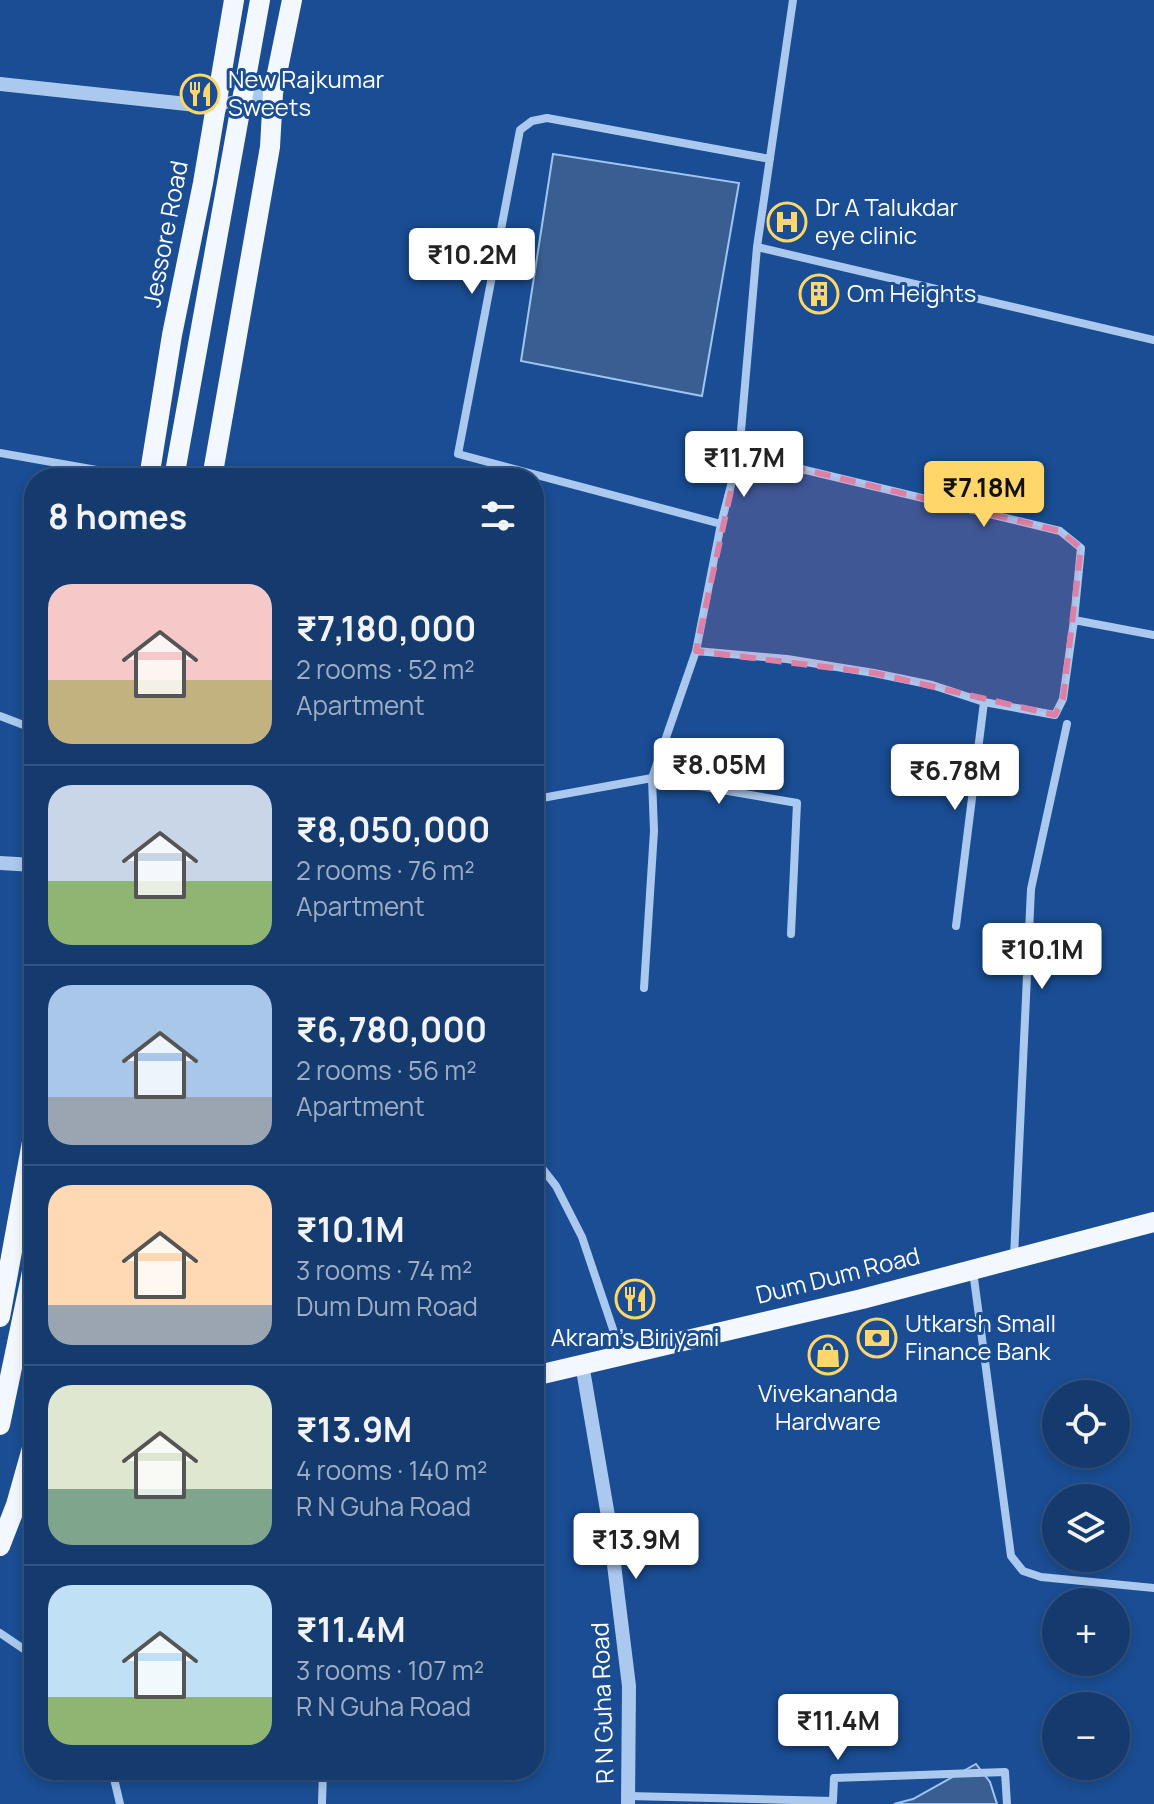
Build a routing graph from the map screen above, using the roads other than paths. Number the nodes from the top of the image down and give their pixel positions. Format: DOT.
graph roads {
  1 [pos="234,0"];
  2 [pos="260,0"];
  3 [pos="292,0"];
  4 [pos="793,0"];
  5 [pos="0,84"];
  6 [pos="273,93"];
  7 [pos="215,107"];
  8 [pos="770,159"];
  9 [pos="757,247"];
  10 [pos="1154,340"];
  11 [pos="0,453"];
  12 [pos="739,454"];
  13 [pos="85,468"];
  14 [pos="151,468"];
  15 [pos="176,468"];
  16 [pos="214,468"];
  17 [pos="511,468"];
  18 [pos="544,477"];
  19 [pos="721,524"];
  20 [pos="1074,620"];
  21 [pos="1154,635"];
  22 [pos="696,651"];
  23 [pos="984,702"];
  24 [pos="0,716"];
  25 [pos="1067,724"];
  26 [pos="24,725"];
  27 [pos="652,778"];
  28 [pos="544,798"];
  29 [pos="0,863"];
  30 [pos="24,864"];
  31 [pos="956,926"];
  32 [pos="791,934"];
  33 [pos="644,988"];
  34 [pos="544,1171"];
  35 [pos="24,1186"];
  36 [pos="1154,1222"];
  37 [pos="1014,1257"];
  38 [pos="972,1270"];
  39 [pos="24,1310"];
  40 [pos="0,1317"];
  41 [pos="622,1354"];
  42 [pos="582,1364"];
  43 [pos="544,1374"];
  44 [pos="0,1425"];
  45 [pos="24,1477"];
  46 [pos="17,1503"];
  47 [pos="0,1546"];
  48 [pos="1154,1588"];
  49 [pos="0,1633"];
  50 [pos="24,1646"];
  51 [pos="21,1648"];
  52 [pos="24,1650"];
  53 [pos="114,1780"];
  54 [pos="323,1780"];
  55 [pos="628,1800"];
  56 [pos="832,1802"];
  57 [pos="120,1804"];
  58 [pos="322,1804"];
  59 [pos="1007,1804"];
  1 -- 7 [label="main road, Jessore Road"];
  2 -- 15 [label="main road, bridge"];
  3 -- 6 [label="main road"];
  4 -- 8 [label="street"];
  5 -- 7 [label="street"];
  6 -- 7 [label="street"];
  6 -- 16 [label="main road"];
  7 -- 14 [label="main road, Jessore Road"];
  8 -- 9 [label="street"];
  8 -- 17 [label="street"];
  9 -- 10 [label="street"];
  9 -- 12 [label="street"];
  11 -- 13 [label="street"];
  12 -- 19 [label="street"];
  12 -- 20 [label="street"];
  18 -- 19 [label="street"];
  19 -- 22 [label="street"];
  20 -- 21 [label="street"];
  20 -- 23 [label="street"];
  22 -- 23 [label="street"];
  22 -- 27 [label="street"];
  23 -- 31 [label="street"];
  24 -- 26 [label="street"];
  25 -- 37 [label="street"];
  27 -- 28 [label="street"];
  27 -- 32 [label="street"];
  27 -- 33 [label="street"];
  29 -- 30 [label="street"];
  34 -- 41 [label="street"];
  35 -- 40 [label="main road"];
  36 -- 37 [label="main road, Dum Dum Road"];
  37 -- 38 [label="main road, Dum Dum Road"];
  38 -- 41 [label="main road, Dum Dum Road"];
  38 -- 48 [label="street"];
  39 -- 44 [label="main road"];
  41 -- 42 [label="main road, Dum Dum Road"];
  42 -- 43 [label="main road, Dum Dum Road"];
  42 -- 55 [label="street, R N Guha Road"];
  45 -- 46 [label="main road"];
  46 -- 47 [label="main road"];
  49 -- 51 [label="street"];
  50 -- 51 [label="lane"];
  51 -- 52 [label="street"];
  53 -- 57 [label="street"];
  54 -- 58 [label="street"];
  55 -- 56 [label="street"];
  56 -- 59 [label="street"];
}
